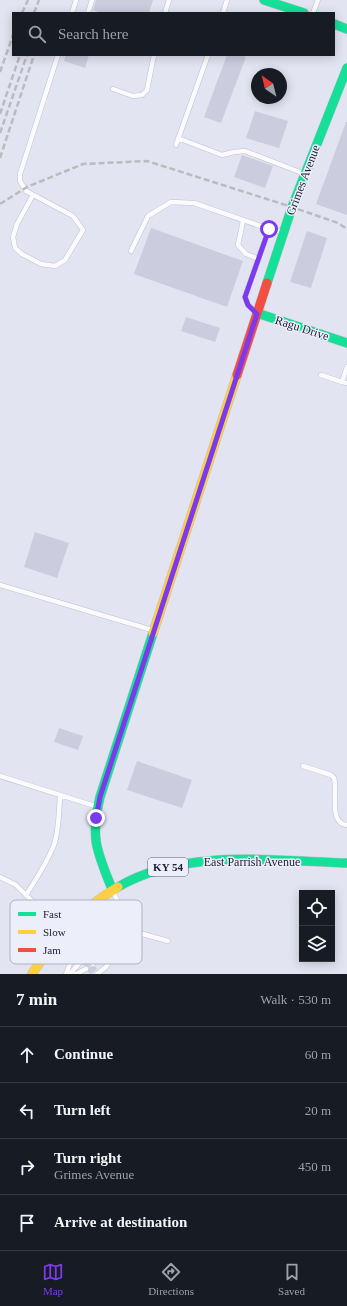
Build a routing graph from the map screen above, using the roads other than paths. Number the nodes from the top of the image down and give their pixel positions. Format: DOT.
graph roads {
  1 [pos="76,0"];
  2 [pos="92,0"];
  3 [pos="169,0"];
  4 [pos="227,0"];
  5 [pos="267,0"];
  6 [pos="318,0"];
  7 [pos="72,12"];
  8 [pos="88,12"];
  9 [pos="165,12"];
  10 [pos="223,12"];
  11 [pos="301,12"];
  12 [pos="314,12"];
  13 [pos="335,24"];
  14 [pos="347,29"];
  15 [pos="58,56"];
  16 [pos="154,56"];
  17 [pos="208,56"];
  18 [pos="347,68"];
  19 [pos="113,89"];
  20 [pos="178,138"];
  21 [pos="176,145"];
  22 [pos="305,174"];
  23 [pos="33,195"];
  24 [pos="243,221"];
  25 [pos="269,229"];
  26 [pos="284,233"];
  27 [pos="131,251"];
  28 [pos="259,259"];
  29 [pos="257,314"];
  30 [pos="347,343"];
  31 [pos="347,367"];
  32 [pos="320,375"];
  33 [pos="345,382"];
  34 [pos="0,585"];
  35 [pos="154,631"];
  36 [pos="303,766"];
  37 [pos="0,776"];
  38 [pos="60,795"];
  39 [pos="98,807"];
  40 [pos="347,825"];
  41 [pos="347,863"];
  42 [pos="0,877"];
  43 [pos="112,889"];
  44 [pos="26,895"];
  45 [pos="31,900"];
  46 [pos="96,900"];
  47 [pos="117,900"];
  48 [pos="142,934"];
  49 [pos="168,941"];
  50 [pos="38,964"];
  51 [pos="70,964"];
  52 [pos="79,964"];
  53 [pos="107,964"];
  54 [pos="86,968"];
  55 [pos="32,974"];
  56 [pos="66,974"];
  57 [pos="70,974"];
  58 [pos="76,974"];
  59 [pos="97,974"];
  1 -- 7 [label="lane"];
  2 -- 8 [label="lane"];
  3 -- 9 [label="lane"];
  4 -- 10 [label="lane"];
  5 -- 11 [label="street"];
  6 -- 12 [label="lane"];
  13 -- 14 [label="street"];
  15 -- 23 [label="lane"];
  16 -- 19 [label="lane"];
  17 -- 20 [label="lane"];
  18 -- 22 [label="street, Grimes Avenue"];
  20 -- 21 [label="lane"];
  20 -- 22 [label="lane"];
  22 -- 26 [label="street, Grimes Avenue"];
  23 -- 23 [label="lane"];
  24 -- 25 [label="lane"];
  24 -- 27 [label="lane"];
  24 -- 28 [label="lane"];
  25 -- 26 [label="lane"];
  25 -- 28 [label="lane"];
  26 -- 29 [label="street, Grimes Avenue"];
  28 -- 29 [label="lane"];
  29 -- 30 [label="street, Ragu Drive"];
  29 -- 35 [label="street, Grimes Avenue"];
  31 -- 33 [label="lane"];
  32 -- 33 [label="lane"];
  34 -- 35 [label="lane"];
  35 -- 39 [label="street, Grimes Avenue"];
  36 -- 40 [label="lane"];
  37 -- 38 [label="lane"];
  38 -- 39 [label="lane"];
  38 -- 44 [label="lane"];
  39 -- 43 [label="street, Grimes Avenue"];
  41 -- 43 [label="street, East Parrish Avenue / KY 54"];
  42 -- 44 [label="lane"];
  43 -- 46 [label="street, East Parrish Avenue / KY 54"];
  43 -- 47 [label="lane"];
  44 -- 45 [label="lane"];
  48 -- 49 [label="lane"];
  50 -- 55 [label="street, East Parrish Avenue / KY 54"];
  51 -- 56 [label="lane"];
  52 -- 57 [label="lane"];
  53 -- 59 [label="lane"];
  54 -- 58 [label="lane"];
}
